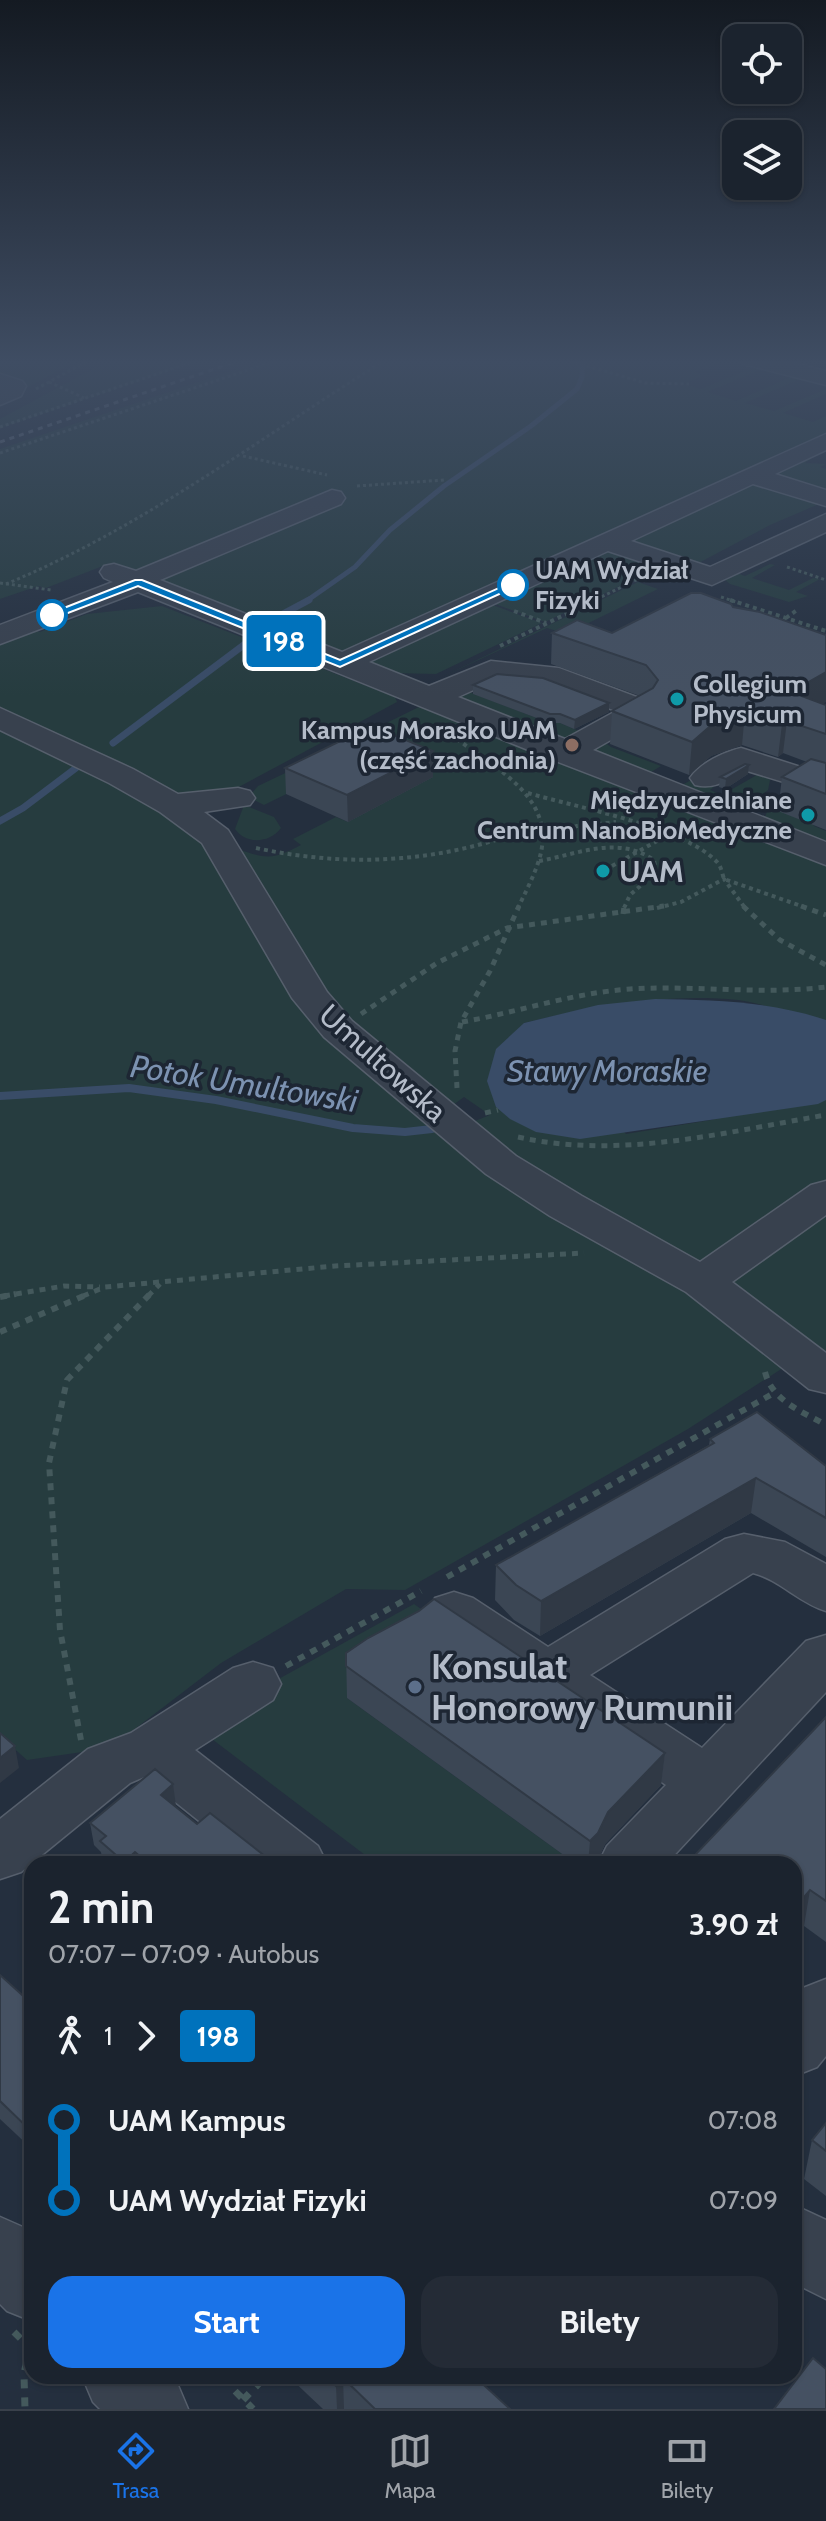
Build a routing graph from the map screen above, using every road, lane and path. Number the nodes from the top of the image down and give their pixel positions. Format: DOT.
graph roads {
  1 [pos="216,471"];
  2 [pos="287,471"];
  3 [pos="759,471"];
  4 [pos="751,475"];
  5 [pos="444,480"];
  6 [pos="355,483"];
  7 [pos="335,488"];
  8 [pos="826,498"];
  9 [pos="826,522"];
  10 [pos="607,542"];
  11 [pos="755,557"];
  12 [pos="126,577"];
  13 [pos="826,580"];
  14 [pos="685,581"];
  15 [pos="0,583"];
  16 [pos="6,584"];
  17 [pos="32,588"];
  18 [pos="712,598"];
  19 [pos="797,610"];
  20 [pos="0,616"];
  21 [pos="786,618"];
  22 [pos="826,631"];
  23 [pos="0,635"];
  24 [pos="493,649"];
  25 [pos="340,664"];
  26 [pos="425,697"];
  27 [pos="0,718"];
  28 [pos="15,729"];
  29 [pos="565,753"];
  30 [pos="707,778"];
  31 [pos="813,782"];
  32 [pos="527,792"];
  33 [pos="238,798"];
  34 [pos="172,805"];
  35 [pos="736,819"];
  36 [pos="621,821"];
  37 [pos="539,825"];
  38 [pos="670,834"];
  39 [pos="543,835"];
  40 [pos="256,848"];
  41 [pos="640,851"];
  42 [pos="826,854"];
  43 [pos="539,861"];
  44 [pos="612,866"];
  45 [pos="724,879"];
  46 [pos="623,914"];
  47 [pos="826,915"];
  48 [pos="507,928"];
  49 [pos="826,965"];
  50 [pos="826,987"];
  51 [pos="461,1022"];
  52 [pos="338,1029"];
  53 [pos="826,1115"];
  54 [pos="474,1119"];
  55 [pos="509,1134"];
  56 [pos="826,1194"];
  57 [pos="624,1238"];
  58 [pos="161,1282"];
  59 [pos="702,1282"];
  60 [pos="105,1287"];
  61 [pos="0,1297"];
  62 [pos="0,1332"];
  63 [pos="826,1377"];
  64 [pos="826,1425"];
  65 [pos="826,1591"];
  66 [pos="454,1613"];
  67 [pos="826,1656"];
  68 [pos="552,1676"];
  69 [pos="253,1684"];
  70 [pos="151,1749"];
  71 [pos="706,1781"];
  72 [pos="87,1785"];
  73 [pos="0,1854"];
  74 [pos="287,1856"];
  75 [pos="636,1856"];
  76 [pos="826,2008"];
  77 [pos="802,2036"];
  78 [pos="802,2245"];
  79 [pos="0,2252"];
  80 [pos="826,2264"];
  81 [pos="24,2304"];
  82 [pos="24,2384"];
  83 [pos="229,2384"];
  84 [pos="258,2384"];
  85 [pos="243,2400"];
  86 [pos="25,2409"];
  87 [pos="253,2409"];
  1 -- 16 [label="path"];
  2 -- 7 [label="path"];
  3 -- 4 [label="street"];
  4 -- 8 [label="street"];
  4 -- 10 [label="street"];
  5 -- 6 [label="path"];
  7 -- 12 [label="street"];
  9 -- 11 [label="street"];
  10 -- 14 [label="street"];
  10 -- 25 [label="street"];
  11 -- 13 [label="path"];
  11 -- 14 [label="street"];
  12 -- 20 [label="street"];
  12 -- 23 [label="street"];
  12 -- 25 [label="street"];
  14 -- 18 [label="street"];
  14 -- 24 [label="path"];
  15 -- 16 [label="path"];
  16 -- 17 [label="path"];
  18 -- 21 [label="path"];
  19 -- 21 [label="path"];
  21 -- 22 [label="path"];
  25 -- 26 [label="street"];
  26 -- 29 [label="street"];
  26 -- 29 [label="street"];
  26 -- 32 [label="path"];
  27 -- 28 [label="street, Umultowska"];
  28 -- 34 [label="street, Umultowska"];
  29 -- 35 [label="street"];
  30 -- 31 [label="street"];
  31 -- 35 [label="street"];
  32 -- 36 [label="path"];
  32 -- 37 [label="path"];
  33 -- 34 [label="street"];
  34 -- 52 [label="street, Umultowska"];
  35 -- 42 [label="street"];
  36 -- 38 [label="path"];
  36 -- 39 [label="path"];
  37 -- 39 [label="path"];
  37 -- 40 [label="path"];
  38 -- 41 [label="path"];
  38 -- 45 [label="path"];
  39 -- 43 [label="path"];
  41 -- 43 [label="path"];
  41 -- 44 [label="path"];
  41 -- 46 [label="path"];
  43 -- 48 [label="path"];
  45 -- 46 [label="path"];
  45 -- 47 [label="path"];
  45 -- 49 [label="path"];
  46 -- 48 [label="path"];
  48 -- 51 [label="path"];
  48 -- 52 [label="path"];
  50 -- 51 [label="path"];
  51 -- 54 [label="path"];
  52 -- 54 [label="street, Umultowska"];
  53 -- 55 [label="path"];
  54 -- 57 [label="street, Umultowska"];
  56 -- 59 [label="street"];
  57 -- 58 [label="path"];
  57 -- 59 [label="street, Umultowska"];
  58 -- 60 [label="path"];
  58 -- 72 [label="path"];
  59 -- 63 [label="street, Umultowska"];
  60 -- 61 [label="path"];
  60 -- 62 [label="path"];
  64 -- 69 [label="path"];
  65 -- 68 [label="street"];
  66 -- 68 [label="street"];
  67 -- 71 [label="street"];
  68 -- 71 [label="street"];
  69 -- 70 [label="street"];
  70 -- 72 [label="street"];
  70 -- 74 [label="street"];
  71 -- 75 [label="street"];
  72 -- 73 [label="street"];
  76 -- 77 [label="street"];
  78 -- 80 [label="street"];
  79 -- 81 [label="street"];
  82 -- 86 [label="path"];
  83 -- 85 [label="path"];
  84 -- 85 [label="path"];
  85 -- 87 [label="path"];
}
